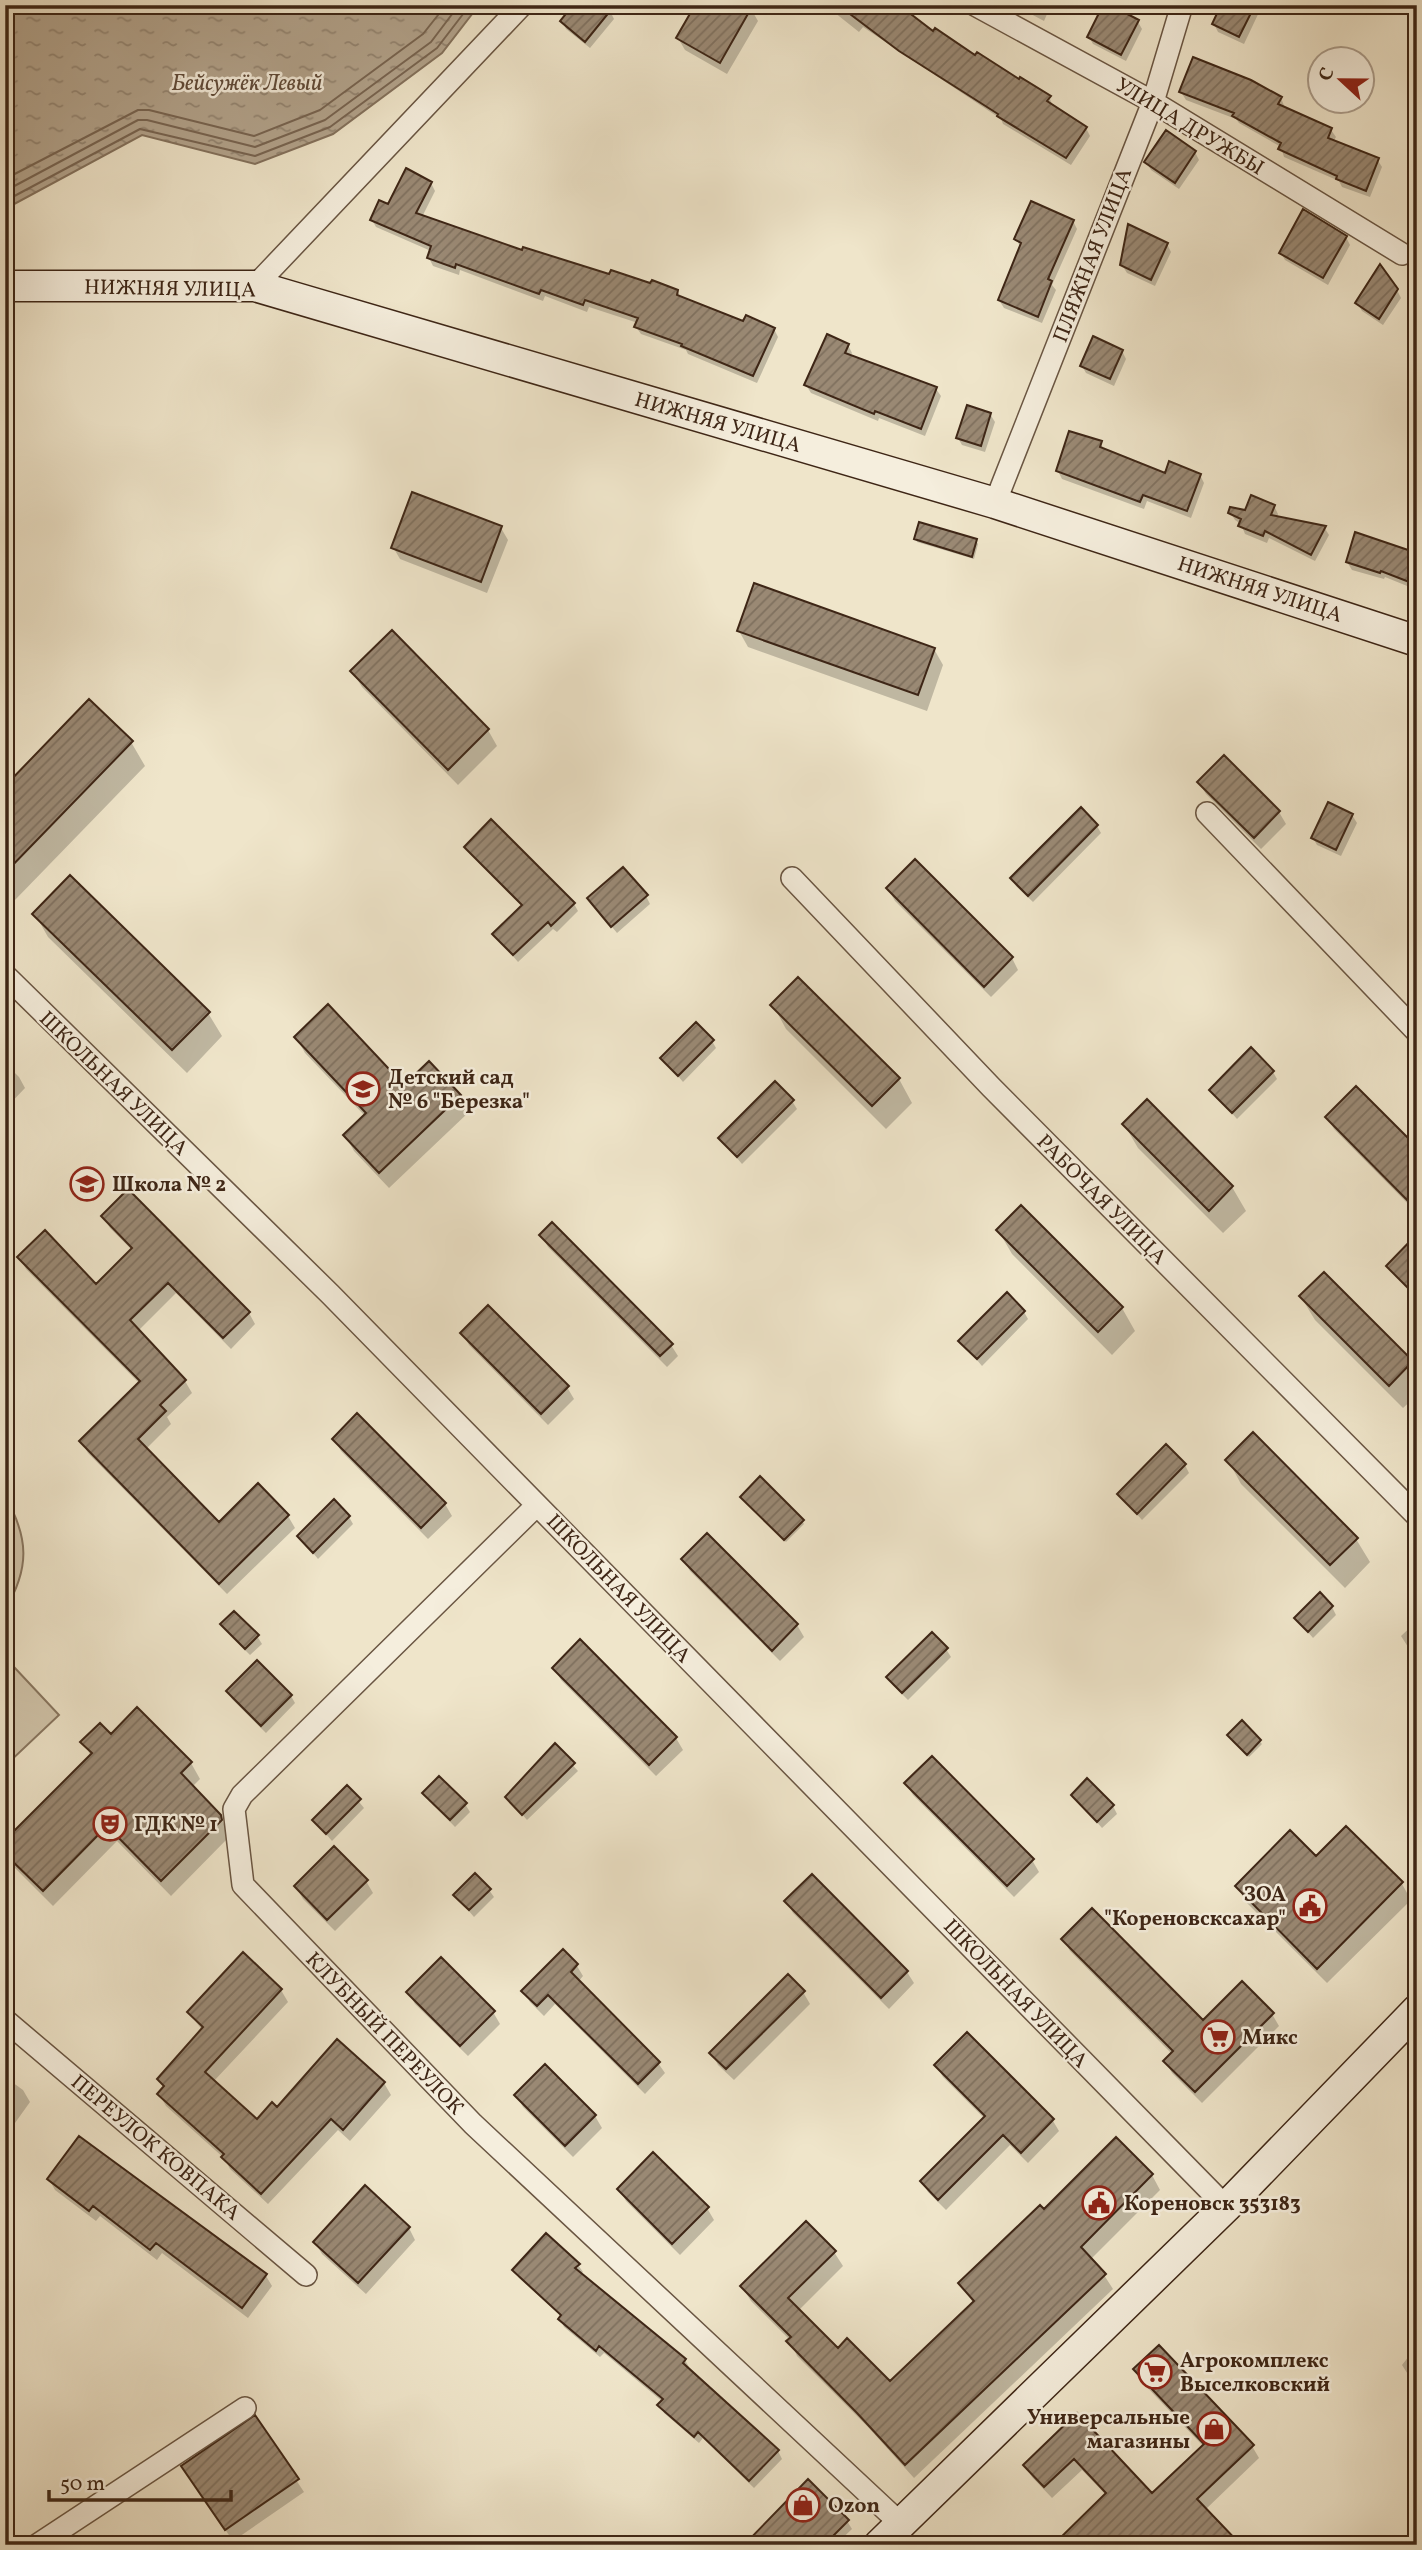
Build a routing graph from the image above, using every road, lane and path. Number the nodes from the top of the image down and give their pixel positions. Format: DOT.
graph roads {
  1 [pos="522,5"];
  2 [pos="975,5"];
  3 [pos="1182,5"];
  4 [pos="1153,102"];
  5 [pos="1402,254"];
  6 [pos="5,286"];
  7 [pos="255,286"];
  8 [pos="995,503"];
  9 [pos="1417,641"];
  10 [pos="1207,813"];
  11 [pos="792,878"];
  12 [pos="5,975"];
  13 [pos="1417,1032"];
  14 [pos="537,1505"];
  15 [pos="1417,1516"];
  16 [pos="1417,2010"];
  17 [pos="5,2020"];
  18 [pos="1226,2207"];
  19 [pos="306,2275"];
  20 [pos="246,2408"];
  21 [pos="901,2524"];
  22 [pos="37,2545"];
  23 [pos="879,2545"];
  1 -- 7 [label="street"];
  2 -- 4 [label="street, УЛИЦА ДРУЖБЫ"];
  3 -- 4 [label="street, ПЛЯЖНАЯ УЛИЦА"];
  4 -- 5 [label="street, УЛИЦА ДРУЖБЫ"];
  4 -- 8 [label="street, ПЛЯЖНАЯ УЛИЦА"];
  6 -- 7 [label="street, НИЖНЯЯ УЛИЦА"];
  7 -- 8 [label="street, НИЖНЯЯ УЛИЦА"];
  8 -- 9 [label="street, НИЖНЯЯ УЛИЦА"];
  10 -- 13 [label="street"];
  11 -- 15 [label="street, РАБОЧАЯ УЛИЦА"];
  12 -- 14 [label="street, ШКОЛЬНАЯ УЛИЦА"];
  14 -- 18 [label="street, ШКОЛЬНАЯ УЛИЦА"];
  14 -- 21 [label="street, КЛУБНЫЙ ПЕРЕУЛОК"];
  16 -- 18 [label="street"];
  17 -- 19 [label="street, ПЕРЕУЛОК КОВПАКА"];
  18 -- 21 [label="street"];
  20 -- 22 [label="street"];
  21 -- 23 [label="street"];
}
